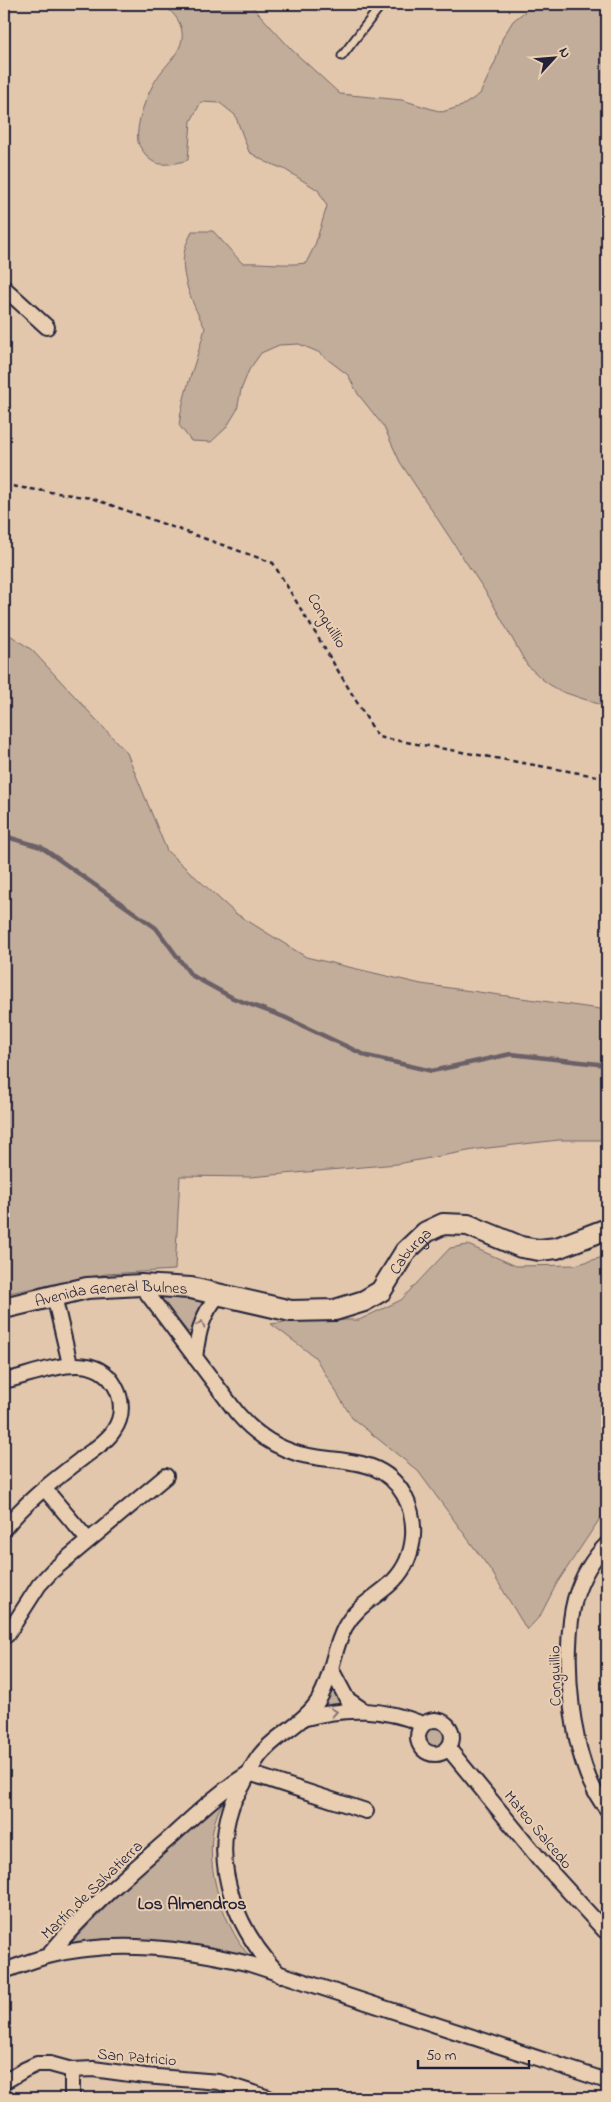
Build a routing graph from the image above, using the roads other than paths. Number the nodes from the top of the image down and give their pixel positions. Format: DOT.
graph roads {
  1 [pos="382,4"];
  2 [pos="342,56"];
  3 [pos="4,288"];
  4 [pos="47,327"];
  5 [pos="607,1229"];
  6 [pos="141,1285"];
  7 [pos="219,1295"];
  8 [pos="54,1296"];
  9 [pos="4,1308"];
  10 [pos="195,1358"];
  11 [pos="70,1364"];
  12 [pos="4,1381"];
  13 [pos="166,1476"];
  14 [pos="44,1488"];
  15 [pos="4,1529"];
  16 [pos="88,1540"];
  17 [pos="607,1544"];
  18 [pos="7,1635"];
  19 [pos="331,1670"];
  20 [pos="363,1710"];
  21 [pos="306,1718"];
  22 [pos="424,1724"];
  23 [pos="448,1748"];
  24 [pos="249,1773"];
  25 [pos="607,1809"];
  26 [pos="366,1811"];
  27 [pos="605,1931"];
  28 [pos="48,1956"];
  29 [pos="4,1971"];
  30 [pos="280,1975"];
  31 [pos="72,2070"];
  32 [pos="607,2081"];
  33 [pos="4,2082"];
  34 [pos="72,2098"];
  35 [pos="269,2098"];
  1 -- 2 [label="lane"];
  3 -- 4 [label="street"];
  5 -- 7 [label="street, Caburga"];
  6 -- 7 [label="street, Avenida General Bulnes"];
  6 -- 8 [label="street, Avenida General Bulnes"];
  6 -- 10 [label="street, Martín de Salvatierra"];
  10 -- 7 [label="street, one-way"];
  8 -- 9 [label="street, Avenida General Bulnes"];
  8 -- 11 [label="street"];
  10 -- 19 [label="street, Martín de Salvatierra"];
  11 -- 12 [label="street"];
  11 -- 14 [label="street"];
  13 -- 16 [label="street"];
  14 -- 15 [label="street"];
  14 -- 16 [label="street"];
  16 -- 18 [label="street"];
  17 -- 25 [label="street, Conguillio"];
  19 -- 20 [label="street"];
  19 -- 21 [label="street, Martín de Salvatierra"];
  21 -- 20 [label="street, one-way"];
  20 -- 22 [label="street"];
  21 -- 24 [label="street, Martín de Salvatierra"];
  22 -- 23 [label="street"];
  22 -- 23 [label="street"];
  23 -- 27 [label="street, Mateo Salcedo"];
  24 -- 26 [label="street"];
  24 -- 28 [label="street, Martín de Salvatierra"];
  24 -- 30 [label="street, Martín de Salvatierra"];
  28 -- 29 [label="street"];
  28 -- 30 [label="street, Martín de Salvatierra"];
  30 -- 32 [label="street, Martín de Salvatierra"];
  31 -- 33 [label="street, San Patricio"];
  31 -- 34 [label="street"];
  31 -- 35 [label="street, San Patricio"];
}
